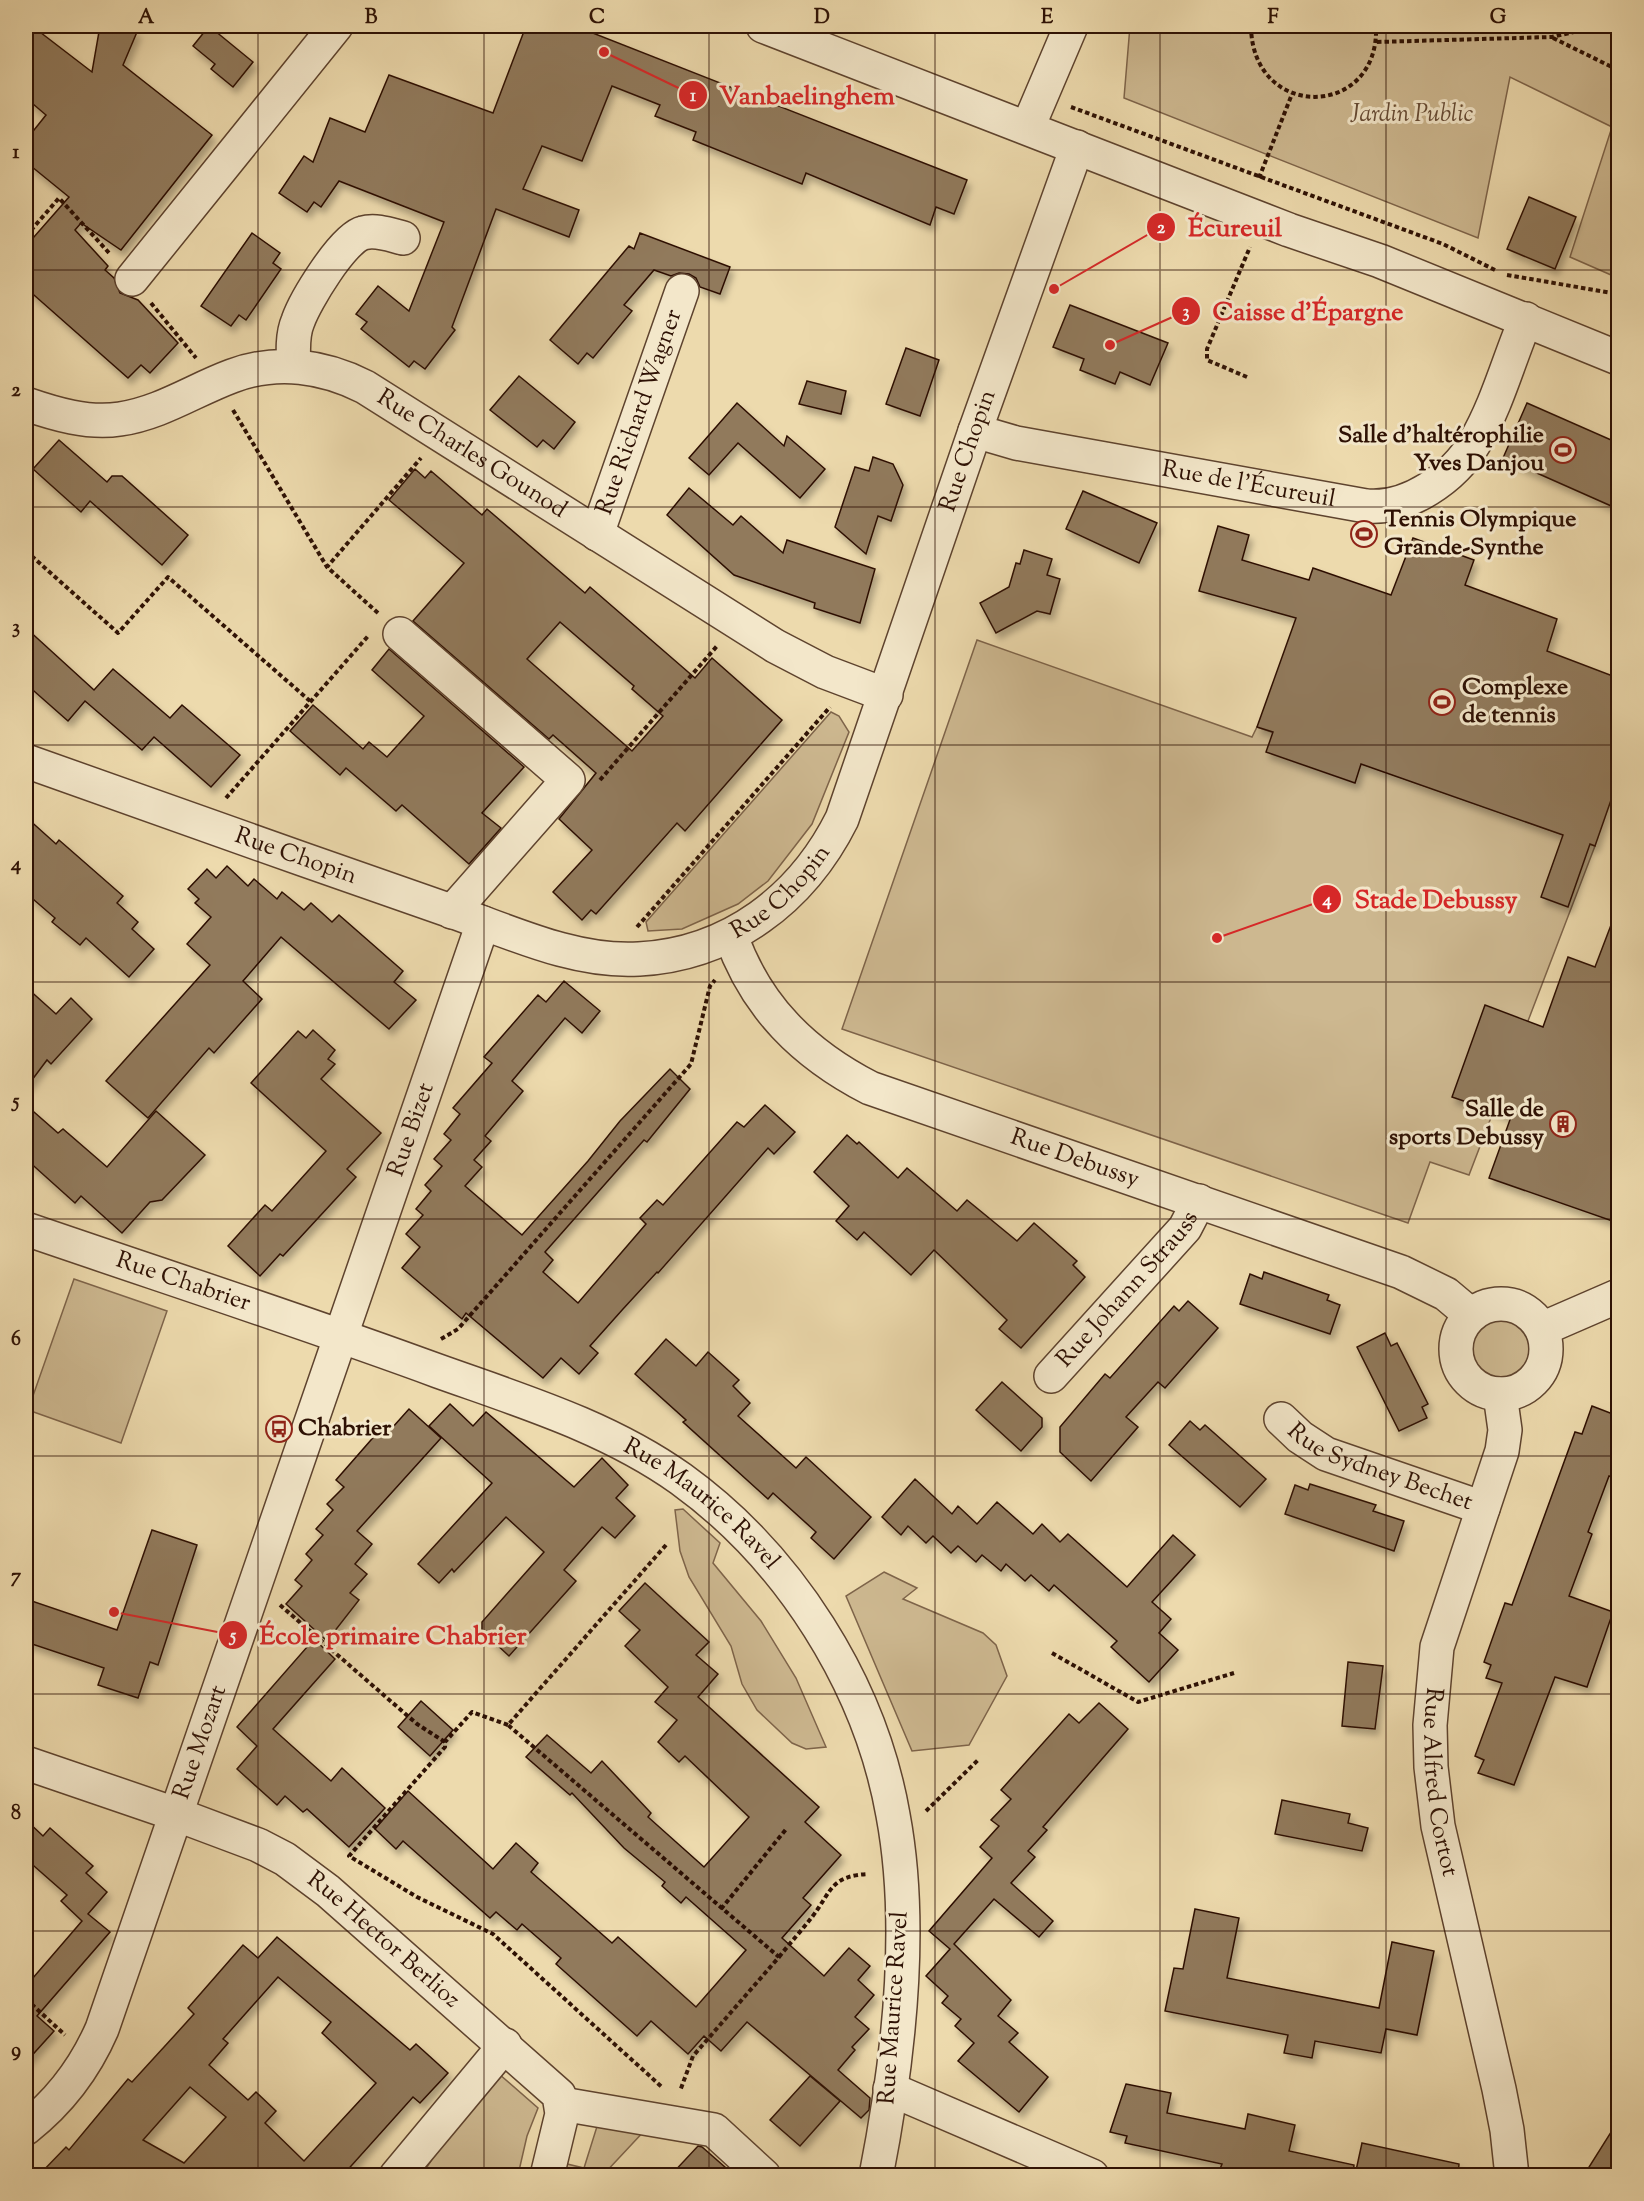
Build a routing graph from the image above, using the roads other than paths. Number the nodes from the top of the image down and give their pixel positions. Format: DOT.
graph roads {
  1 [pos="336,26"];
  2 [pos="763,26"];
  3 [pos="1071,26"];
  4 [pos="1028,127"];
  5 [pos="1077,147"];
  6 [pos="404,238"];
  7 [pos="132,279"];
  8 [pos="682,291"];
  9 [pos="1521,329"];
  10 [pos="1618,358"];
  11 [pos="294,366"];
  12 [pos="1618,382"];
  13 [pos="26,404"];
  14 [pos="975,431"];
  15 [pos="597,534"];
  16 [pos="392,626"];
  17 [pos="886,695"];
  18 [pos="26,761"];
  19 [pos="452,912"];
  20 [pos="483,923"];
  21 [pos="734,945"];
  22 [pos="1199,1201"];
  23 [pos="26,1229"];
  24 [pos="1618,1296"];
  25 [pos="1471,1315"];
  26 [pos="1542,1329"];
  27 [pos="340,1337"];
  28 [pos="1051,1376"];
  29 [pos="1500,1394"];
  30 [pos="1281,1419"];
  31 [pos="1484,1508"];
  32 [pos="26,1763"];
  33 [pos="178,1815"];
  34 [pos="505,2046"];
  35 [pos="890,2089"];
  36 [pos="562,2104"];
  37 [pos="26,2128"];
  38 [pos="396,2175"];
  39 [pos="547,2175"];
  40 [pos="764,2175"];
  41 [pos="876,2175"];
  42 [pos="1092,2175"];
  43 [pos="1512,2175"];
  1 -- 7 [label="street"];
  2 -- 4 [label="street"];
  3 -- 4 [label="street"];
  4 -- 5 [label="street"];
  5 -- 9 [label="street"];
  5 -- 14 [label="street, Rue Chopin"];
  6 -- 11 [label="street"];
  8 -- 15 [label="street, Rue Richard Wagner"];
  9 -- 10 [label="street"];
  9 -- 12 [label="street"];
  9 -- 14 [label="street, Rue de l'Écureuil"];
  11 -- 13 [label="street, Rue Charles Gounod"];
  11 -- 15 [label="street, Rue Charles Gounod"];
  14 -- 17 [label="street, Rue Chopin"];
  15 -- 17 [label="street, Rue Charles Gounod"];
  16 -- 19 [label="street"];
  17 -- 21 [label="street, Rue Chopin"];
  18 -- 19 [label="street, Rue Chopin"];
  19 -- 20 [label="street, Rue Chopin"];
  20 -- 21 [label="street, Rue Chopin"];
  20 -- 27 [label="street, Rue Bizet"];
  21 -- 22 [label="street, Rue Debussy"];
  22 -- 25 [label="street, Rue Debussy"];
  22 -- 28 [label="street, Rue Johann Strauss"];
  23 -- 27 [label="street, Rue Chabrier"];
  24 -- 26 [label="street"];
  25 -- 26 [label="street"];
  25 -- 29 [label="street"];
  26 -- 29 [label="street"];
  27 -- 33 [label="street, Rue Mozart"];
  27 -- 35 [label="street, Rue Maurice Ravel"];
  29 -- 31 [label="street, Rue Alfred Cortot"];
  30 -- 31 [label="street, Rue Sydney Bechet"];
  31 -- 43 [label="street, Rue Alfred Cortot"];
  32 -- 33 [label="street, Rue Hector Berlioz"];
  33 -- 34 [label="street, Rue Hector Berlioz"];
  33 -- 37 [label="street, Rue Mozart"];
  34 -- 36 [label="street, Rue Hector Berlioz"];
  34 -- 38 [label="street"];
  35 -- 41 [label="street, Rue Maurice Ravel"];
  35 -- 42 [label="street"];
  36 -- 39 [label="street"];
  36 -- 40 [label="street"];
}
